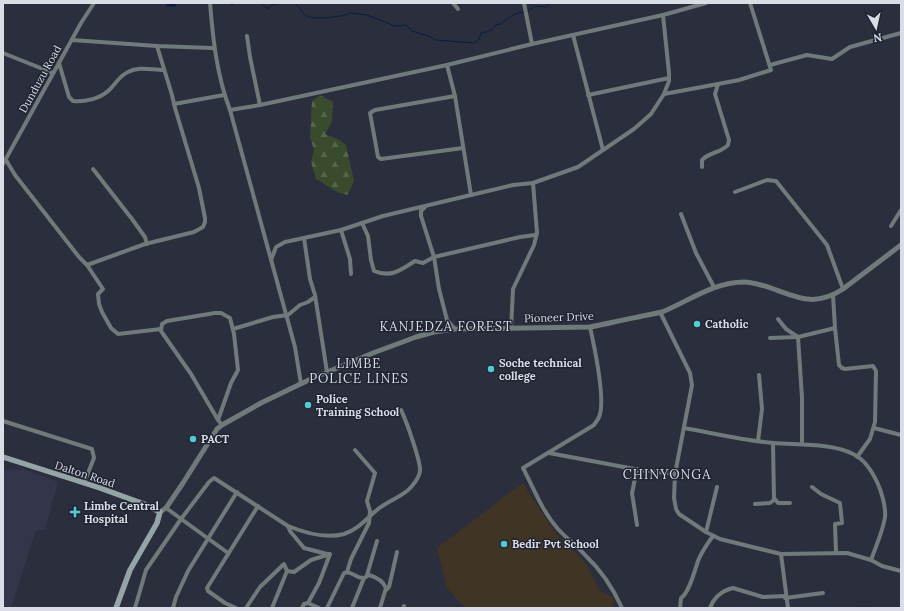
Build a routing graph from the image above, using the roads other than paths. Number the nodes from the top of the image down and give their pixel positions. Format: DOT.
graph roads {
  1 [pos="94,3"];
  2 [pos="210,3"];
  3 [pos="453,3"];
  4 [pos="524,3"];
  5 [pos="706,3"];
  6 [pos="750,3"];
  7 [pos="458,9"];
  8 [pos="663,15"];
  9 [pos="901,33"];
  10 [pos="573,35"];
  11 [pos="247,36"];
  12 [pos="72,40"];
  13 [pos="532,44"];
  14 [pos="157,46"];
  15 [pos="214,49"];
  16 [pos="3,53"];
  17 [pos="59,63"];
  18 [pos="447,65"];
  19 [pos="770,65"];
  20 [pos="164,70"];
  21 [pos="53,73"];
  22 [pos="669,78"];
  23 [pos="718,84"];
  24 [pos="664,94"];
  25 [pos="224,95"];
  26 [pos="588,95"];
  27 [pos="455,96"];
  28 [pos="174,104"];
  29 [pos="260,105"];
  30 [pos="230,110"];
  31 [pos="462,148"];
  32 [pos="603,150"];
  33 [pos="4,162"];
  34 [pos="702,167"];
  35 [pos="93,169"];
  36 [pos="533,183"];
  37 [pos="735,192"];
  38 [pos="471,195"];
  39 [pos="425,207"];
  40 [pos="901,210"];
  41 [pos="681,214"];
  42 [pos="362,223"];
  43 [pos="891,226"];
  44 [pos="341,230"];
  45 [pos="537,233"];
  46 [pos="304,238"];
  47 [pos="147,244"];
  48 [pos="901,245"];
  49 [pos="434,258"];
  50 [pos="271,260"];
  51 [pos="86,265"];
  52 [pos="351,274"];
  53 [pos="714,287"];
  54 [pos="843,289"];
  55 [pos="833,296"];
  56 [pos="316,297"];
  57 [pos="660,312"];
  58 [pos="286,314"];
  59 [pos="778,320"];
  60 [pos="590,327"];
  61 [pos="161,328"];
  62 [pos="835,328"];
  63 [pos="232,329"];
  64 [pos="455,329"];
  65 [pos="512,329"];
  66 [pos="798,337"];
  67 [pos="770,338"];
  68 [pos="327,372"];
  69 [pos="760,374"];
  70 [pos="300,384"];
  71 [pos="401,410"];
  72 [pos="218,420"];
  73 [pos="3,421"];
  74 [pos="222,425"];
  75 [pos="684,428"];
  76 [pos="874,428"];
  77 [pos="901,435"];
  78 [pos="758,441"];
  79 [pos="773,443"];
  80 [pos="802,444"];
  81 [pos="355,450"];
  82 [pos="548,452"];
  83 [pos="857,457"];
  84 [pos="3,458"];
  85 [pos="637,469"];
  86 [pos="675,474"];
  87 [pos="84,483"];
  88 [pos="717,487"];
  89 [pos="812,487"];
  90 [pos="236,492"];
  91 [pos="774,498"];
  92 [pos="790,503"];
  93 [pos="755,504"];
  94 [pos="258,506"];
  95 [pos="163,510"];
  96 [pos="369,517"];
  97 [pos="181,519"];
  98 [pos="637,525"];
  99 [pos="288,526"];
  100 [pos="706,532"];
  101 [pos="713,536"];
  102 [pos="208,538"];
  103 [pos="377,541"];
  104 [pos="397,552"];
  105 [pos="228,553"];
  106 [pos="836,553"];
  107 [pos="327,554"];
  108 [pos="781,554"];
  109 [pos="871,560"];
  110 [pos="288,571"];
  111 [pos="901,571"];
  112 [pos="347,572"];
  113 [pos="365,576"];
  114 [pos="386,590"];
  115 [pos="823,593"];
  116 [pos="785,597"];
  117 [pos="308,603"];
  118 [pos="116,608"];
  119 [pos="136,608"];
  120 [pos="173,608"];
  121 [pos="236,608"];
  122 [pos="246,608"];
  123 [pos="272,608"];
  124 [pos="302,608"];
  125 [pos="319,608"];
  126 [pos="327,608"];
  127 [pos="352,608"];
  128 [pos="380,608"];
  129 [pos="622,608"];
  130 [pos="680,608"];
  131 [pos="710,608"];
  132 [pos="788,608"];
  1 -- 12 [label="street, Dunduzu Road"];
  2 -- 15 [label="street"];
  3 -- 7 [label="street"];
  4 -- 13 [label="street"];
  5 -- 8 [label="street"];
  6 -- 19 [label="street"];
  8 -- 10 [label="street"];
  8 -- 22 [label="street"];
  9 -- 19 [label="street"];
  10 -- 13 [label="street"];
  10 -- 26 [label="street"];
  11 -- 29 [label="street"];
  12 -- 14 [label="street"];
  12 -- 17 [label="street, Dunduzu Road"];
  13 -- 18 [label="street"];
  14 -- 15 [label="street"];
  14 -- 20 [label="street"];
  15 -- 25 [label="street"];
  16 -- 21 [label="street"];
  17 -- 20 [label="street"];
  17 -- 21 [label="street, Dunduzu Road"];
  18 -- 27 [label="street"];
  18 -- 29 [label="street"];
  19 -- 23 [label="street"];
  20 -- 28 [label="street"];
  21 -- 33 [label="street, Dunduzu Road"];
  22 -- 24 [label="street"];
  22 -- 26 [label="street"];
  23 -- 24 [label="street"];
  23 -- 34 [label="street"];
  24 -- 32 [label="street"];
  25 -- 28 [label="street"];
  25 -- 30 [label="street"];
  26 -- 32 [label="street"];
  27 -- 31 [label="street"];
  27 -- 31 [label="street"];
  28 -- 47 [label="street"];
  29 -- 30 [label="street"];
  30 -- 50 [label="street"];
  31 -- 38 [label="street"];
  32 -- 36 [label="street"];
  33 -- 51 [label="street"];
  35 -- 47 [label="street"];
  36 -- 38 [label="street"];
  36 -- 45 [label="street"];
  37 -- 54 [label="street"];
  38 -- 39 [label="street"];
  39 -- 42 [label="street"];
  39 -- 49 [label="street"];
  40 -- 43 [label="street"];
  41 -- 53 [label="street"];
  42 -- 44 [label="street"];
  42 -- 49 [label="street"];
  44 -- 46 [label="street"];
  44 -- 52 [label="street"];
  45 -- 49 [label="street"];
  45 -- 65 [label="street"];
  46 -- 50 [label="street"];
  46 -- 56 [label="street"];
  47 -- 51 [label="street"];
  48 -- 54 [label="street, Pioneer Drive"];
  49 -- 64 [label="street"];
  50 -- 58 [label="street"];
  51 -- 61 [label="street"];
  53 -- 55 [label="street, Pioneer Drive"];
  53 -- 57 [label="street, Pioneer Drive"];
  54 -- 55 [label="street, Pioneer Drive"];
  55 -- 62 [label="street"];
  56 -- 58 [label="street"];
  56 -- 68 [label="street"];
  57 -- 60 [label="street, Pioneer Drive"];
  57 -- 75 [label="street"];
  58 -- 63 [label="street"];
  58 -- 70 [label="street"];
  59 -- 66 [label="street"];
  60 -- 65 [label="street, Pioneer Drive"];
  60 -- 82 [label="street"];
  61 -- 63 [label="street"];
  61 -- 72 [label="street"];
  62 -- 66 [label="street"];
  62 -- 76 [label="street"];
  63 -- 72 [label="street"];
  64 -- 65 [label="street, Pioneer Drive"];
  64 -- 68 [label="street, Pioneer Drive"];
  66 -- 67 [label="street"];
  66 -- 80 [label="street"];
  68 -- 70 [label="street, Pioneer Drive"];
  69 -- 78 [label="street"];
  70 -- 74 [label="street, Pioneer Drive"];
  71 -- 96 [label="street"];
  72 -- 74 [label="street"];
  73 -- 87 [label="street"];
  74 -- 95 [label="street, Pioneer Drive"];
  75 -- 78 [label="street"];
  75 -- 86 [label="street"];
  76 -- 77 [label="street"];
  76 -- 83 [label="street"];
  78 -- 79 [label="street"];
  79 -- 80 [label="street"];
  79 -- 91 [label="street"];
  80 -- 83 [label="street"];
  81 -- 96 [label="street"];
  82 -- 85 [label="street"];
  82 -- 129 [label="street"];
  83 -- 109 [label="street"];
  84 -- 87 [label="main road, Dalton Road"];
  85 -- 86 [label="street"];
  85 -- 98 [label="street"];
  86 -- 100 [label="street"];
  87 -- 95 [label="main road, Dalton Road"];
  88 -- 100 [label="street"];
  89 -- 106 [label="street"];
  90 -- 94 [label="street"];
  90 -- 97 [label="street"];
  90 -- 102 [label="street"];
  91 -- 92 [label="street"];
  91 -- 93 [label="street"];
  94 -- 99 [label="street"];
  94 -- 105 [label="street"];
  95 -- 97 [label="street"];
  95 -- 118 [label="main road"];
  96 -- 99 [label="street"];
  96 -- 112 [label="street"];
  97 -- 102 [label="street"];
  97 -- 119 [label="street"];
  99 -- 107 [label="street"];
  100 -- 101 [label="street"];
  101 -- 108 [label="street"];
  101 -- 130 [label="street"];
  102 -- 105 [label="street"];
  102 -- 120 [label="street"];
  103 -- 113 [label="street"];
  104 -- 114 [label="street"];
  105 -- 121 [label="street"];
  106 -- 108 [label="street"];
  106 -- 109 [label="street"];
  107 -- 110 [label="street"];
  107 -- 117 [label="street"];
  108 -- 116 [label="street"];
  109 -- 111 [label="street"];
  110 -- 122 [label="street"];
  110 -- 123 [label="street"];
  112 -- 113 [label="street"];
  112 -- 126 [label="street"];
  113 -- 114 [label="street"];
  113 -- 127 [label="street"];
  114 -- 128 [label="street"];
  115 -- 116 [label="street"];
  116 -- 131 [label="street"];
  116 -- 132 [label="street"];
  117 -- 124 [label="street"];
  117 -- 125 [label="street"];
}
